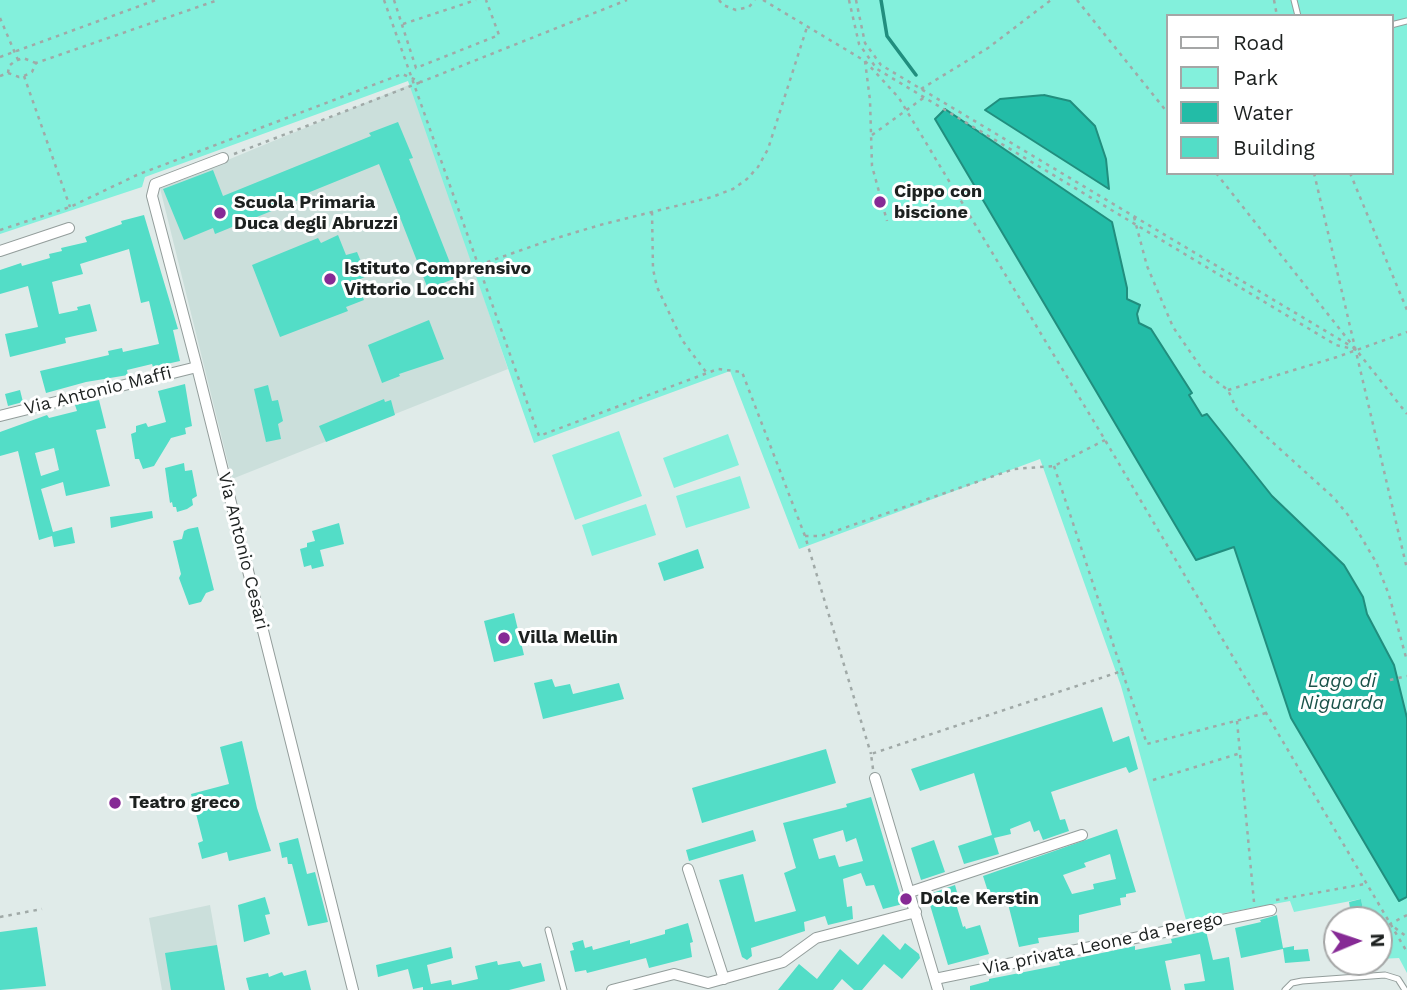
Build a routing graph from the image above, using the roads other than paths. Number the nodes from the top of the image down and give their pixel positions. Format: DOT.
graph roads {
  1 [pos="223,158"];
  2 [pos="69,229"];
  3 [pos="0,251"];
  4 [pos="197,366"];
  5 [pos="0,416"];
  6 [pos="875,778"];
  7 [pos="1082,835"];
  8 [pos="688,869"];
  9 [pos="911,892"];
  10 [pos="1267,905"];
  11 [pos="916,912"];
  12 [pos="548,930"];
  13 [pos="723,983"];
  14 [pos="937,985"];
  15 [pos="353,990"];
  16 [pos="564,990"];
  17 [pos="612,990"];
  18 [pos="1285,990"];
  19 [pos="1405,990"];
  1 -- 4 [label="street, Via Antonio Cesari"];
  2 -- 3 [label="street"];
  4 -- 5 [label="street, Via Antonio Maffi"];
  4 -- 15 [label="street, Via Antonio Cesari"];
  6 -- 9 [label="street"];
  7 -- 9 [label="street"];
  8 -- 13 [label="street"];
  9 -- 11 [label="street"];
  10 -- 14 [label="street, Via privata Leone da Perego"];
  11 -- 13 [label="street"];
  11 -- 14 [label="street"];
  12 -- 16 [label="lane"];
  13 -- 17 [label="street"];
  18 -- 19 [label="lane"];
}
